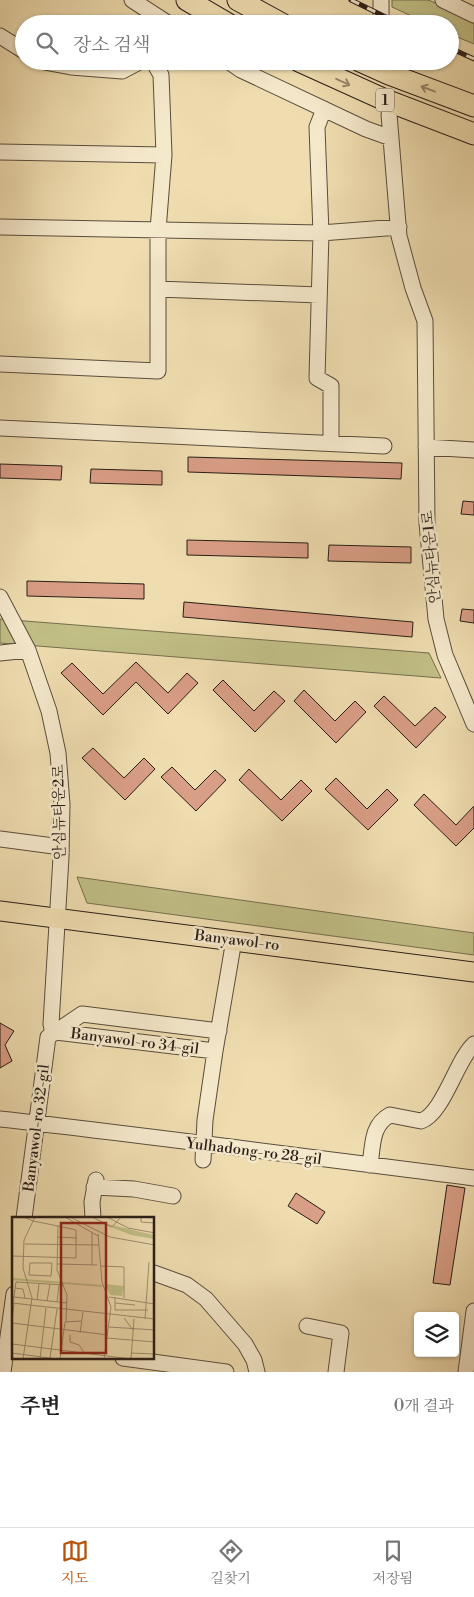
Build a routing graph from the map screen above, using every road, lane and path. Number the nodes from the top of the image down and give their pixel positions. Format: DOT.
graph roads {
  1 [pos="132,0"];
  2 [pos="187,0"];
  3 [pos="238,0"];
  4 [pos="381,0"];
  5 [pos="443,0"];
  6 [pos="155,15"];
  7 [pos="213,15"];
  8 [pos="266,15"];
  9 [pos="382,15"];
  10 [pos="474,15"];
  11 [pos="0,36"];
  12 [pos="15,45"];
  13 [pos="109,70"];
  14 [pos="124,70"];
  15 [pos="158,70"];
  16 [pos="241,70"];
  17 [pos="319,70"];
  18 [pos="380,70"];
  19 [pos="474,106"];
  20 [pos="324,109"];
  21 [pos="389,114"];
  22 [pos="474,134"];
  23 [pos="391,138"];
  24 [pos="0,152"];
  25 [pos="164,155"];
  26 [pos="0,227"];
  27 [pos="399,227"];
  28 [pos="158,230"];
  29 [pos="321,233"];
  30 [pos="158,289"];
  31 [pos="319,295"];
  32 [pos="0,364"];
  33 [pos="0,428"];
  34 [pos="331,443"];
  35 [pos="384,446"];
  36 [pos="426,448"];
  37 [pos="474,450"];
  38 [pos="0,597"];
  39 [pos="28,650"];
  40 [pos="0,653"];
  41 [pos="474,724"];
  42 [pos="0,838"];
  43 [pos="61,846"];
  44 [pos="0,911"];
  45 [pos="57,918"];
  46 [pos="234,940"];
  47 [pos="474,972"];
  48 [pos="219,1031"];
  49 [pos="52,1034"];
  50 [pos="474,1044"];
  51 [pos="215,1051"];
  52 [pos="0,1114"];
  53 [pos="0,1119"];
  54 [pos="35,1123"];
  55 [pos="205,1145"];
  56 [pos="203,1160"];
  57 [pos="370,1165"];
  58 [pos="474,1178"];
  59 [pos="173,1196"];
  60 [pos="24,1217"];
  61 [pos="93,1217"];
  62 [pos="155,1274"];
  63 [pos="12,1308"];
  64 [pos="474,1311"];
  65 [pos="306,1326"];
  66 [pos="7,1343"];
  67 [pos="138,1360"];
  68 [pos="3,1372"];
  69 [pos="226,1372"];
  70 [pos="257,1372"];
  71 [pos="336,1372"];
  72 [pos="466,1372"];
  1 -- 6 [label="street"];
  2 -- 7 [label="highway"];
  3 -- 8 [label="highway"];
  4 -- 9 [label="street"];
  5 -- 10 [label="street"];
  11 -- 12 [label="street"];
  13 -- 14 [label="street"];
  15 -- 25 [label="street"];
  16 -- 20 [label="street"];
  17 -- 22 [label="highway, 1, one-way"];
  19 -- 18 [label="highway, 1, one-way"];
  20 -- 23 [label="street"];
  20 -- 29 [label="street"];
  21 -- 23 [label="street, 안심뉴타운1로"];
  23 -- 27 [label="street, 안심뉴타운1로"];
  24 -- 25 [label="street"];
  25 -- 28 [label="street"];
  26 -- 28 [label="street"];
  27 -- 29 [label="street"];
  27 -- 36 [label="street, 안심뉴타운1로"];
  28 -- 29 [label="street"];
  28 -- 30 [label="street"];
  29 -- 31 [label="street"];
  30 -- 31 [label="street"];
  30 -- 32 [label="street"];
  31 -- 34 [label="street"];
  33 -- 34 [label="street"];
  34 -- 35 [label="street"];
  36 -- 37 [label="street"];
  36 -- 41 [label="street, 안심뉴타운1로"];
  38 -- 39 [label="street, 안심뉴타운2로"];
  39 -- 40 [label="street"];
  39 -- 43 [label="street, 안심뉴타운2로"];
  42 -- 43 [label="street"];
  43 -- 45 [label="street, 안심뉴타운2로"];
  44 -- 45 [label="main road, Banyawol-ro"];
  45 -- 46 [label="main road, Banyawol-ro"];
  45 -- 49 [label="street, 안심뉴타운2로"];
  46 -- 47 [label="main road, Banyawol-ro"];
  46 -- 48 [label="street, Banyawol-ro 34-gil"];
  48 -- 49 [label="street, Banyawol-ro 34-gil"];
  48 -- 51 [label="street, Banyawol-ro 34-gil"];
  49 -- 51 [label="street, Banyawol-ro 34-gil"];
  49 -- 54 [label="street, Banyawol-ro 32-gil"];
  50 -- 57 [label="street"];
  51 -- 55 [label="street, Banyawol-ro 34-gil"];
  52 -- 54 [label="street, Yulhadong-ro 28-gil"];
  53 -- 54 [label="street, Yulhadong-ro 28-gil"];
  54 -- 55 [label="street, Yulhadong-ro 28-gil"];
  54 -- 60 [label="street, Banyawol-ro 32-gil"];
  55 -- 56 [label="street, Banyawol-ro 34-gil"];
  55 -- 57 [label="street, Yulhadong-ro 28-gil"];
  57 -- 58 [label="street, Yulhadong-ro 28-gil"];
  59 -- 61 [label="street"];
  62 -- 70 [label="street"];
  63 -- 66 [label="street"];
  64 -- 72 [label="street"];
  65 -- 71 [label="street"];
  66 -- 68 [label="street"];
  67 -- 69 [label="street"];
}
